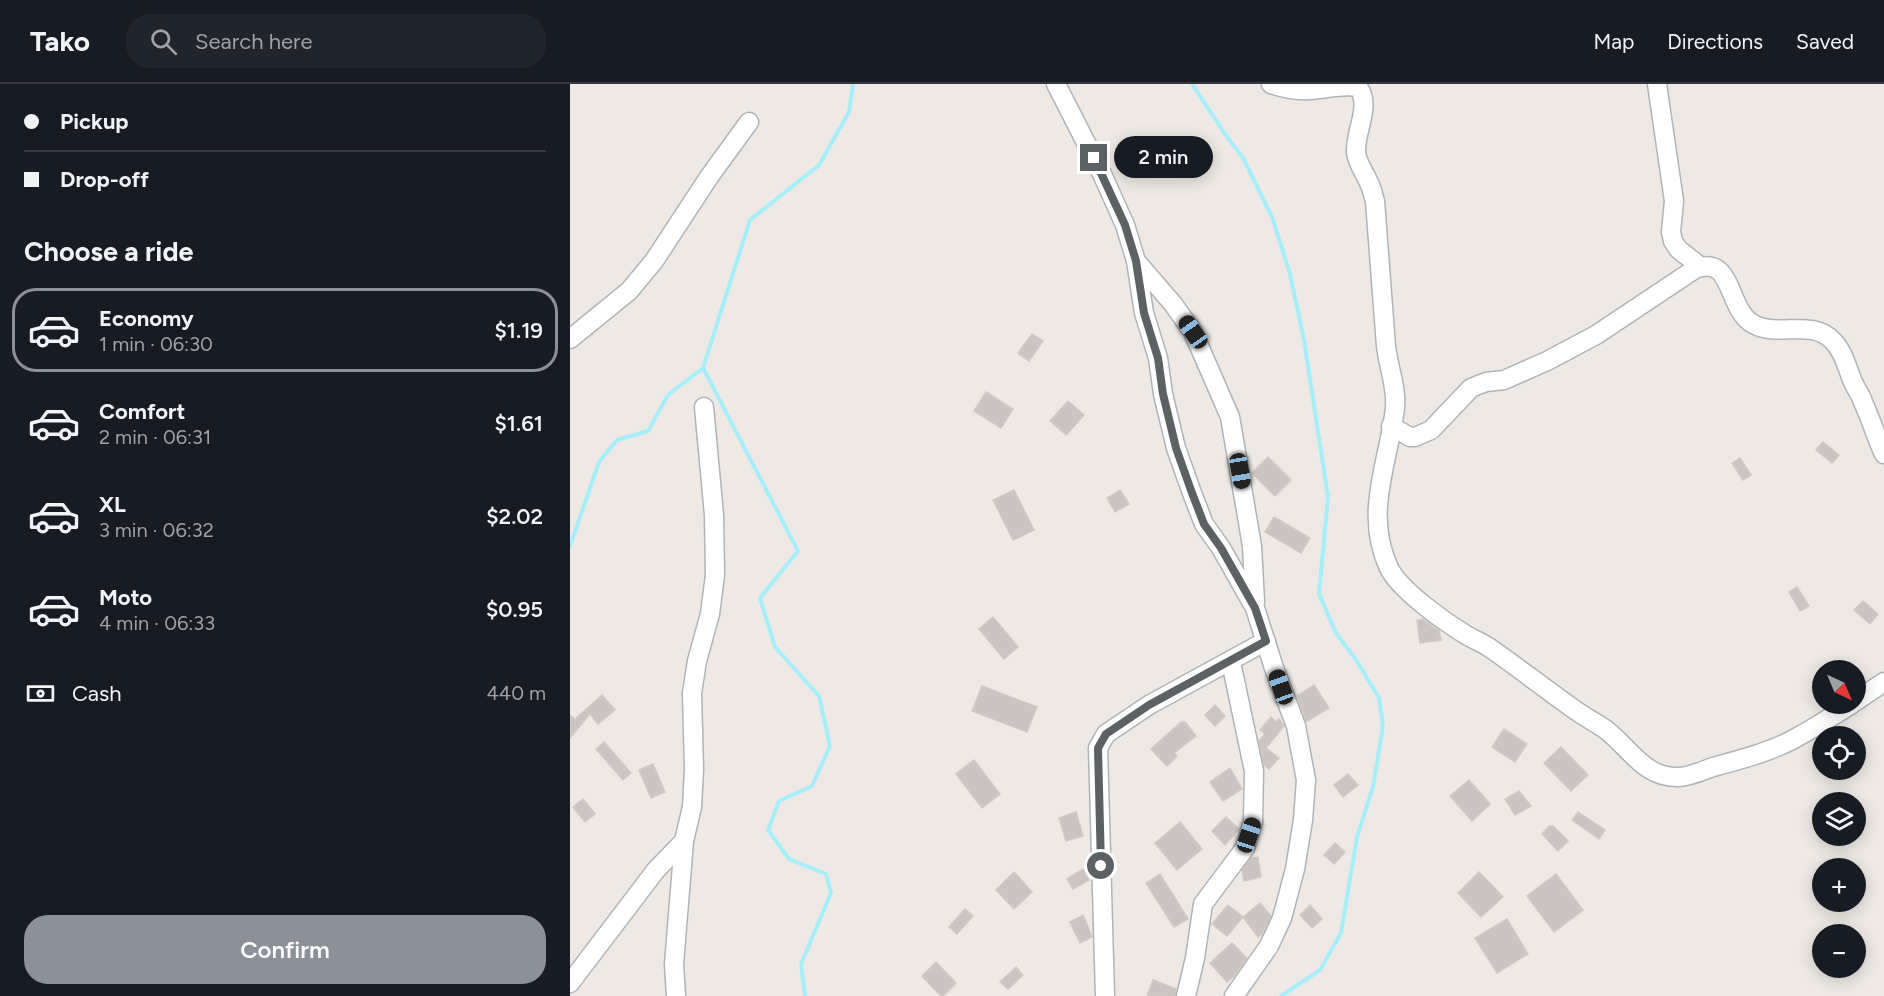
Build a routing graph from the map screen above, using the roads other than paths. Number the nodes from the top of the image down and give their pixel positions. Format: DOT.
graph roads {
  1 [pos="1056,84"];
  2 [pos="1271,84"];
  3 [pos="1657,84"];
  4 [pos="1312,87"];
  5 [pos="748,122"];
  6 [pos="1136,261"];
  7 [pos="1701,267"];
  8 [pos="570,339"];
  9 [pos="704,407"];
  10 [pos="1391,426"];
  11 [pos="1415,437"];
  12 [pos="1884,454"];
  13 [pos="1384,461"];
  14 [pos="1255,608"];
  15 [pos="1266,641"];
  16 [pos="1231,662"];
  17 [pos="1884,681"];
  18 [pos="1866,694"];
  19 [pos="1836,714"];
  20 [pos="684,841"];
  21 [pos="570,983"];
  22 [pos="676,996"];
  23 [pos="1105,996"];
  24 [pos="1186,996"];
  25 [pos="1234,996"];
  1 -- 6 [label="street"];
  2 -- 4 [label="street"];
  3 -- 7 [label="street"];
  4 -- 10 [label="street"];
  5 -- 8 [label="street"];
  6 -- 14 [label="street"];
  6 -- 14 [label="street"];
  7 -- 11 [label="street"];
  7 -- 12 [label="street"];
  9 -- 20 [label="street"];
  10 -- 11 [label="street"];
  10 -- 13 [label="street"];
  11 -- 13 [label="street"];
  13 -- 19 [label="street"];
  14 -- 15 [label="street"];
  15 -- 16 [label="street"];
  15 -- 25 [label="street"];
  16 -- 23 [label="street"];
  16 -- 24 [label="street"];
  17 -- 18 [label="street"];
  20 -- 21 [label="street"];
  20 -- 22 [label="street"];
}
